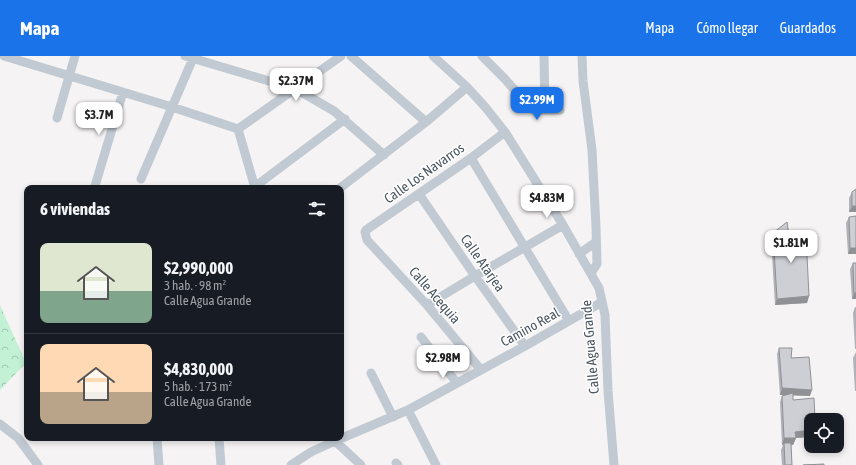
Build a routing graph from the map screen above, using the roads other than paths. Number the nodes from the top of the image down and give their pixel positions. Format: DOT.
graph roads {
  1 [pos="4,56"];
  2 [pos="75,56"];
  3 [pos="341,56"];
  4 [pos="351,56"];
  5 [pos="433,56"];
  6 [pos="482,56"];
  7 [pos="544,56"];
  8 [pos="582,56"];
  9 [pos="190,57"];
  10 [pos="69,75"];
  11 [pos="467,87"];
  12 [pos="296,89"];
  13 [pos="123,92"];
  14 [pos="172,106"];
  15 [pos="544,110"];
  16 [pos="560,110"];
  17 [pos="57,118"];
  18 [pos="345,119"];
  19 [pos="426,122"];
  20 [pos="238,129"];
  21 [pos="505,132"];
  22 [pos="384,155"];
  23 [pos="472,158"];
  24 [pos="141,179"];
  25 [pos="95,185"];
  26 [pos="253,185"];
  27 [pos="258,185"];
  28 [pos="344,185"];
  29 [pos="419,194"];
  30 [pos="563,226"];
  31 [pos="367,240"];
  32 [pos="596,242"];
  33 [pos="525,247"];
  34 [pos="579,254"];
  35 [pos="591,273"];
  36 [pos="474,276"];
  37 [pos="602,302"];
  38 [pos="427,305"];
  39 [pos="569,321"];
  40 [pos="421,336"];
  41 [pos="525,346"];
  42 [pos="480,370"];
  43 [pos="372,373"];
  44 [pos="457,383"];
  45 [pos="408,410"];
  46 [pos="393,417"];
  47 [pos="0,424"];
  48 [pos="344,437"];
  49 [pos="157,441"];
  50 [pos="219,441"];
  51 [pos="334,441"];
  52 [pos="36,465"];
  53 [pos="159,465"];
  54 [pos="221,465"];
  55 [pos="291,465"];
  56 [pos="361,465"];
  57 [pos="436,465"];
  58 [pos="614,465"];
  1 -- 10 [label="street"];
  2 -- 10 [label="street"];
  3 -- 12 [label="street"];
  4 -- 19 [label="street"];
  5 -- 11 [label="street, Calle Agua Grande"];
  6 -- 15 [label="street"];
  7 -- 15 [label="street"];
  8 -- 32 [label="street"];
  9 -- 12 [label="street"];
  9 -- 14 [label="street"];
  10 -- 13 [label="street"];
  10 -- 17 [label="street"];
  11 -- 19 [label="street"];
  11 -- 21 [label="street, Calle Agua Grande"];
  12 -- 18 [label="street"];
  12 -- 20 [label="street"];
  13 -- 14 [label="street"];
  13 -- 25 [label="street"];
  14 -- 20 [label="street"];
  14 -- 24 [label="street"];
  15 -- 16 [label="street"];
  18 -- 22 [label="street"];
  18 -- 27 [label="street"];
  19 -- 22 [label="street"];
  20 -- 26 [label="street"];
  21 -- 23 [label="street, Calle Los Navarros"];
  21 -- 30 [label="street, Calle Agua Grande"];
  22 -- 28 [label="street"];
  23 -- 29 [label="street, Calle Los Navarros"];
  23 -- 33 [label="street"];
  29 -- 31 [label="street, Calle Los Navarros"];
  29 -- 36 [label="street, Calle Atarjea"];
  30 -- 33 [label="street"];
  30 -- 34 [label="street, Calle Agua Grande"];
  31 -- 38 [label="street, Calle Acequia"];
  32 -- 34 [label="street"];
  32 -- 35 [label="street"];
  33 -- 36 [label="street"];
  33 -- 39 [label="street"];
  34 -- 35 [label="street, Calle Agua Grande"];
  35 -- 37 [label="street, Calle Agua Grande"];
  36 -- 38 [label="street"];
  36 -- 41 [label="street, Calle Atarjea"];
  37 -- 39 [label="street, Camino Real"];
  37 -- 58 [label="street, Calle Agua Grande"];
  38 -- 42 [label="street, Calle Acequia"];
  39 -- 41 [label="street, Camino Real"];
  40 -- 44 [label="street"];
  41 -- 42 [label="street, Camino Real"];
  42 -- 44 [label="street, Camino Real"];
  43 -- 46 [label="street"];
  44 -- 45 [label="street, Camino Real"];
  45 -- 46 [label="street, Camino Real"];
  45 -- 57 [label="street"];
  46 -- 48 [label="street, Camino Real"];
  47 -- 52 [label="street"];
  49 -- 53 [label="street"];
  50 -- 54 [label="street"];
  51 -- 55 [label="street, Camino Real"];
  51 -- 56 [label="street"];
}
